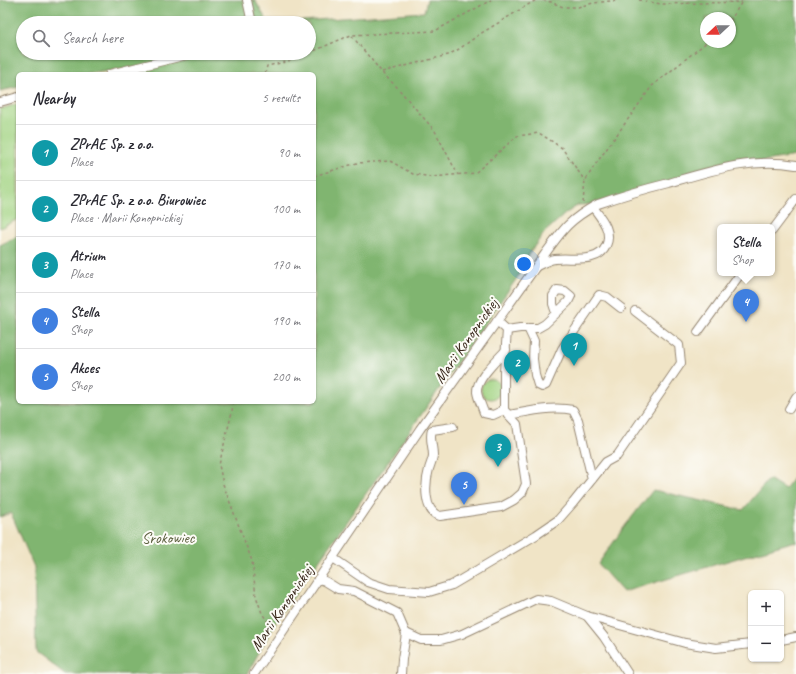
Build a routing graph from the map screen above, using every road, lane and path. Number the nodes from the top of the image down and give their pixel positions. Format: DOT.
graph roads {
  1 [pos="247,0"];
  2 [pos="491,0"];
  3 [pos="536,0"];
  4 [pos="544,0"];
  5 [pos="619,0"];
  6 [pos="639,0"];
  7 [pos="743,1"];
  8 [pos="736,12"];
  9 [pos="250,16"];
  10 [pos="351,35"];
  11 [pos="700,48"];
  12 [pos="316,50"];
  13 [pos="167,60"];
  14 [pos="291,60"];
  15 [pos="118,72"];
  16 [pos="266,72"];
  17 [pos="382,72"];
  18 [pos="16,98"];
  19 [pos="0,102"];
  20 [pos="796,165"];
  21 [pos="316,175"];
  22 [pos="458,175"];
  23 [pos="585,181"];
  24 [pos="796,198"];
  25 [pos="593,207"];
  26 [pos="582,213"];
  27 [pos="775,227"];
  28 [pos="536,267"];
  29 [pos="739,276"];
  30 [pos="621,308"];
  31 [pos="635,311"];
  32 [pos="556,313"];
  33 [pos="497,321"];
  34 [pos="528,328"];
  35 [pos="507,330"];
  36 [pos="698,332"];
  37 [pos="506,350"];
  38 [pos="796,397"];
  39 [pos="233,404"];
  40 [pos="790,409"];
  41 [pos="506,413"];
  42 [pos="453,427"];
  43 [pos="592,479"];
  44 [pos="333,558"];
  45 [pos="318,579"];
  46 [pos="586,616"];
  47 [pos="406,633"];
  48 [pos="796,637"];
  49 [pos="277,639"];
  50 [pos="784,639"];
  51 [pos="748,644"];
  52 [pos="254,674"];
  53 [pos="401,674"];
  54 [pos="628,674"];
  1 -- 9 [label="street"];
  2 -- 10 [label="path"];
  3 -- 17 [label="path"];
  4 -- 5 [label="path"];
  6 -- 7 [label="path"];
  7 -- 8 [label="path"];
  10 -- 12 [label="path"];
  10 -- 17 [label="path"];
  11 -- 23 [label="path"];
  13 -- 15 [label="street"];
  14 -- 16 [label="path"];
  17 -- 22 [label="path"];
  18 -- 19 [label="street"];
  20 -- 25 [label="street, Marii Konopnickiej"];
  21 -- 22 [label="path"];
  22 -- 23 [label="path"];
  23 -- 26 [label="path"];
  24 -- 27 [label="street"];
  25 -- 26 [label="street, Marii Konopnickiej"];
  25 -- 28 [label="street"];
  26 -- 28 [label="street, Marii Konopnickiej"];
  28 -- 33 [label="street, Marii Konopnickiej"];
  29 -- 36 [label="street"];
  30 -- 34 [label="street"];
  31 -- 43 [label="street"];
  32 -- 34 [label="street"];
  33 -- 35 [label="street"];
  33 -- 44 [label="street, Marii Konopnickiej"];
  34 -- 35 [label="street"];
  35 -- 37 [label="street"];
  37 -- 41 [label="street"];
  37 -- 41 [label="street"];
  38 -- 40 [label="street"];
  39 -- 49 [label="path"];
  41 -- 42 [label="street"];
  41 -- 43 [label="street"];
  43 -- 44 [label="street"];
  44 -- 45 [label="street, Marii Konopnickiej"];
  45 -- 47 [label="street"];
  45 -- 49 [label="street, Marii Konopnickiej"];
  46 -- 47 [label="street"];
  46 -- 51 [label="street"];
  46 -- 54 [label="street"];
  47 -- 53 [label="street"];
  48 -- 50 [label="street"];
  49 -- 52 [label="street, Marii Konopnickiej"];
}
